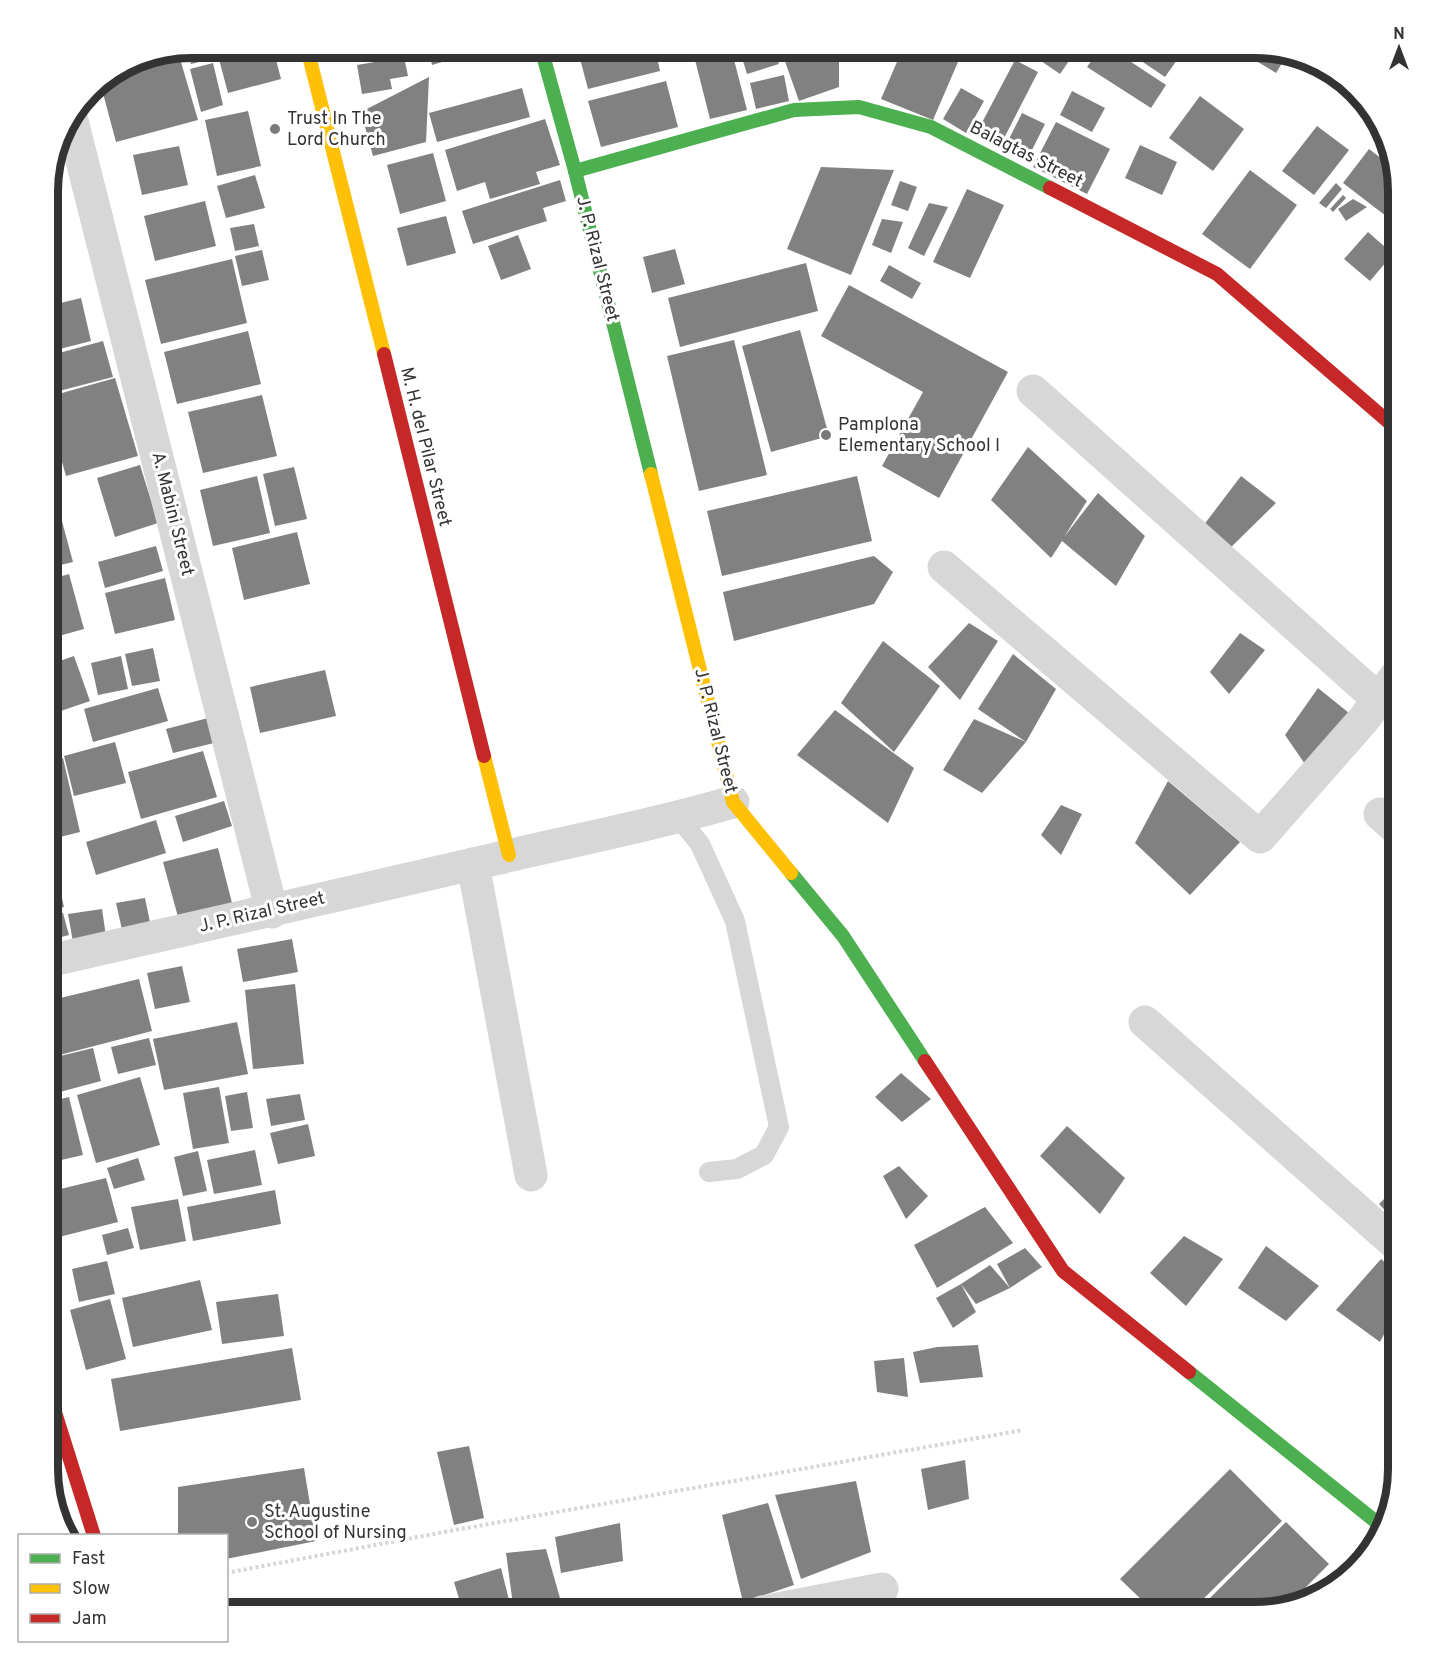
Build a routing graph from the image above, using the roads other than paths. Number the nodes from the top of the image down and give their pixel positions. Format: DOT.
graph roads {
  1 [pos="310,59"];
  2 [pos="544,59"];
  3 [pos="74,129"];
  4 [pos="574,171"];
  5 [pos="1033,391"];
  6 [pos="1388,422"];
  7 [pos="944,567"];
  8 [pos="1388,687"];
  9 [pos="1379,700"];
  10 [pos="733,802"];
  11 [pos="679,818"];
  12 [pos="509,855"];
  13 [pos="473,864"];
  14 [pos="272,912"];
  15 [pos="58,959"];
  16 [pos="1145,1022"];
  17 [pos="708,1172"];
  18 [pos="531,1174"];
  19 [pos="1388,1237"];
  20 [pos="58,1422"];
  21 [pos="1377,1522"];
  22 [pos="93,1534"];
  23 [pos="882,1589"];
  24 [pos="814,1602"];
  1 -- 12 [label="main road, M. H. del Pilar Street"];
  2 -- 4 [label="main road, J. P. Rizal Street"];
  3 -- 14 [label="street, A. Mabini Street"];
  4 -- 6 [label="main road, Balagtas Street"];
  4 -- 10 [label="main road, J. P. Rizal Street"];
  5 -- 9 [label="street"];
  7 -- 9 [label="street"];
  8 -- 9 [label="street"];
  10 -- 11 [label="street, J. P. Rizal Street"];
  10 -- 21 [label="main road"];
  11 -- 12 [label="street, J. P. Rizal Street"];
  11 -- 17 [label="lane"];
  12 -- 13 [label="street, J. P. Rizal Street"];
  13 -- 14 [label="street, J. P. Rizal Street"];
  13 -- 18 [label="street"];
  14 -- 15 [label="street, J. P. Rizal Street"];
  16 -- 19 [label="street"];
  20 -- 22 [label="main road"];
  23 -- 24 [label="street"];
}
